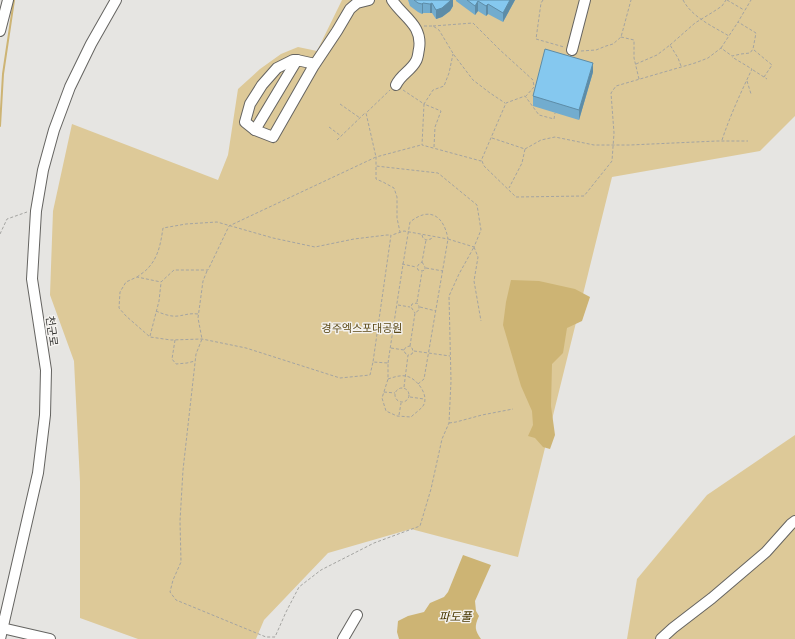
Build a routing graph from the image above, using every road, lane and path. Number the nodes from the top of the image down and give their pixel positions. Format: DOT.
graph roads {
  1 [pos="8,0"];
  2 [pos="116,0"];
  3 [pos="369,0"];
  4 [pos="392,0"];
  5 [pos="542,0"];
  6 [pos="585,0"];
  7 [pos="631,0"];
  8 [pos="682,0"];
  9 [pos="726,0"];
  10 [pos="751,0"];
  11 [pos="745,10"];
  12 [pos="701,19"];
  13 [pos="738,22"];
  14 [pos="433,26"];
  15 [pos="415,27"];
  16 [pos="0,31"];
  17 [pos="729,36"];
  18 [pos="621,37"];
  19 [pos="670,46"];
  20 [pos="721,48"];
  21 [pos="753,49"];
  22 [pos="572,50"];
  23 [pos="453,53"];
  24 [pos="732,56"];
  25 [pos="297,60"];
  26 [pos="315,64"];
  27 [pos="636,64"];
  28 [pos="681,67"];
  29 [pos="752,69"];
  30 [pos="764,77"];
  31 [pos="639,79"];
  32 [pos="767,79"];
  33 [pos="747,81"];
  34 [pos="396,85"];
  35 [pos="751,94"];
  36 [pos="525,96"];
  37 [pos="506,103"];
  38 [pos="340,104"];
  39 [pos="424,104"];
  40 [pos="366,113"];
  41 [pos="555,113"];
  42 [pos="360,118"];
  43 [pos="329,127"];
  44 [pos="255,130"];
  45 [pos="342,136"];
  46 [pos="491,138"];
  47 [pos="338,140"];
  48 [pos="722,141"];
  49 [pos="748,141"];
  50 [pos="422,145"];
  51 [pos="613,145"];
  52 [pos="434,148"];
  53 [pos="525,149"];
  54 [pos="376,157"];
  55 [pos="481,161"];
  56 [pos="376,166"];
  57 [pos="508,189"];
  58 [pos="36,211"];
  59 [pos="229,226"];
  60 [pos="408,232"];
  61 [pos="400,233"];
  62 [pos="0,234"];
  63 [pos="422,234"];
  64 [pos="391,235"];
  65 [pos="432,236"];
  66 [pos="448,239"];
  67 [pos="426,240"];
  68 [pos="474,246"];
  69 [pos="422,262"];
  70 [pos="402,264"];
  71 [pos="417,267"];
  72 [pos="425,267"];
  73 [pos="208,270"];
  74 [pos="422,271"];
  75 [pos="444,271"];
  76 [pos="137,277"];
  77 [pos="161,282"];
  78 [pos="417,303"];
  79 [pos="396,305"];
  80 [pos="411,307"];
  81 [pos="419,307"];
  82 [pos="156,311"];
  83 [pos="436,311"];
  84 [pos="415,313"];
  85 [pos="198,314"];
  86 [pos="481,321"];
  87 [pos="150,337"];
  88 [pos="202,339"];
  89 [pos="175,340"];
  90 [pos="410,346"];
  91 [pos="390,348"];
  92 [pos="404,350"];
  93 [pos="413,351"];
  94 [pos="428,353"];
  95 [pos="408,355"];
  96 [pos="450,356"];
  97 [pos="195,361"];
  98 [pos="373,362"];
  99 [pos="388,363"];
  100 [pos="405,376"];
  101 [pos="388,379"];
  102 [pos="418,384"];
  103 [pos="404,387"];
  104 [pos="384,392"];
  105 [pos="395,394"];
  106 [pos="409,396"];
  107 [pos="425,399"];
  108 [pos="402,402"];
  109 [pos="513,409"];
  110 [pos="399,416"];
  111 [pos="449,423"];
  112 [pos="795,521"];
  113 [pos="356,615"];
  114 [pos="1,634"];
  115 [pos="50,639"];
  116 [pos="343,639"];
  117 [pos="661,639"];
  1 -- 16 [label="street"];
  2 -- 58 [label="street, 천군로"];
  3 -- 26 [label="street"];
  4 -- 15 [label="street"];
  5 -- 22 [label="path"];
  6 -- 22 [label="street"];
  7 -- 18 [label="path"];
  8 -- 12 [label="path"];
  9 -- 11 [label="path"];
  9 -- 12 [label="path"];
  10 -- 11 [label="path"];
  11 -- 13 [label="path"];
  12 -- 17 [label="path"];
  12 -- 19 [label="path"];
  13 -- 17 [label="path"];
  13 -- 21 [label="path"];
  14 -- 15 [label="path"];
  14 -- 23 [label="path"];
  14 -- 36 [label="path"];
  15 -- 34 [label="street"];
  17 -- 20 [label="path"];
  18 -- 22 [label="path"];
  18 -- 27 [label="path"];
  19 -- 27 [label="path"];
  19 -- 28 [label="path"];
  20 -- 24 [label="path"];
  20 -- 28 [label="path"];
  21 -- 24 [label="path"];
  21 -- 30 [label="path"];
  23 -- 37 [label="path"];
  23 -- 39 [label="path"];
  24 -- 29 [label="path"];
  25 -- 26 [label="street"];
  25 -- 44 [label="street"];
  25 -- 44 [label="street"];
  26 -- 44 [label="street"];
  27 -- 31 [label="path"];
  28 -- 31 [label="path"];
  29 -- 30 [label="path"];
  29 -- 33 [label="path"];
  30 -- 32 [label="path"];
  31 -- 51 [label="path"];
  33 -- 35 [label="path"];
  33 -- 48 [label="path"];
  34 -- 39 [label="path"];
  34 -- 40 [label="path"];
  36 -- 37 [label="path"];
  36 -- 41 [label="path"];
  37 -- 46 [label="path"];
  38 -- 42 [label="path"];
  39 -- 50 [label="path"];
  39 -- 52 [label="path"];
  40 -- 42 [label="path"];
  40 -- 54 [label="path"];
  42 -- 45 [label="path"];
  43 -- 45 [label="path"];
  45 -- 47 [label="path"];
  46 -- 53 [label="path"];
  46 -- 55 [label="path"];
  48 -- 49 [label="path"];
  48 -- 51 [label="path"];
  50 -- 52 [label="path"];
  50 -- 54 [label="path"];
  51 -- 53 [label="path"];
  51 -- 57 [label="path"];
  52 -- 55 [label="path"];
  53 -- 57 [label="path"];
  54 -- 56 [label="path"];
  54 -- 59 [label="path"];
  55 -- 57 [label="path"];
  56 -- 61 [label="path"];
  56 -- 68 [label="path"];
  58 -- 62 [label="path"];
  58 -- 114 [label="street, 천군로"];
  59 -- 64 [label="path"];
  59 -- 73 [label="path"];
  59 -- 76 [label="path"];
  60 -- 61 [label="path"];
  60 -- 63 [label="path"];
  60 -- 66 [label="path"];
  60 -- 70 [label="path"];
  61 -- 64 [label="path"];
  63 -- 65 [label="path"];
  63 -- 67 [label="path"];
  64 -- 98 [label="path"];
  65 -- 66 [label="path"];
  65 -- 67 [label="path"];
  66 -- 68 [label="path"];
  66 -- 75 [label="path"];
  67 -- 69 [label="path"];
  68 -- 86 [label="path"];
  68 -- 96 [label="path"];
  69 -- 71 [label="path"];
  69 -- 72 [label="path"];
  70 -- 71 [label="path"];
  70 -- 79 [label="path"];
  71 -- 74 [label="path"];
  72 -- 74 [label="path"];
  72 -- 75 [label="path"];
  73 -- 77 [label="path"];
  73 -- 85 [label="path"];
  74 -- 78 [label="path"];
  75 -- 83 [label="path"];
  76 -- 77 [label="path"];
  76 -- 87 [label="path"];
  77 -- 82 [label="path"];
  78 -- 80 [label="path"];
  78 -- 81 [label="path"];
  79 -- 80 [label="path"];
  79 -- 91 [label="path"];
  80 -- 84 [label="path"];
  81 -- 83 [label="path"];
  81 -- 84 [label="path"];
  82 -- 85 [label="path"];
  82 -- 87 [label="path"];
  83 -- 94 [label="path"];
  84 -- 90 [label="path"];
  85 -- 88 [label="path"];
  87 -- 89 [label="path"];
  88 -- 89 [label="path"];
  88 -- 97 [label="path"];
  88 -- 98 [label="path"];
  89 -- 97 [label="path"];
  90 -- 92 [label="path"];
  90 -- 93 [label="path"];
  91 -- 92 [label="path"];
  91 -- 99 [label="path"];
  92 -- 95 [label="path"];
  93 -- 94 [label="path"];
  93 -- 95 [label="path"];
  94 -- 96 [label="path"];
  94 -- 102 [label="path"];
  95 -- 100 [label="path"];
  96 -- 111 [label="path"];
  97 -- 111 [label="path"];
  98 -- 99 [label="path"];
  99 -- 101 [label="path"];
  100 -- 101 [label="path"];
  100 -- 102 [label="path"];
  100 -- 103 [label="path"];
  101 -- 104 [label="path"];
  102 -- 107 [label="path"];
  103 -- 105 [label="path"];
  103 -- 106 [label="path"];
  104 -- 105 [label="path"];
  104 -- 110 [label="path"];
  105 -- 108 [label="path"];
  106 -- 107 [label="path"];
  106 -- 108 [label="path"];
  107 -- 110 [label="path"];
  108 -- 110 [label="path"];
  109 -- 111 [label="path"];
  112 -- 117 [label="street"];
  113 -- 116 [label="street"];
  114 -- 115 [label="street, 천군로"];
}
